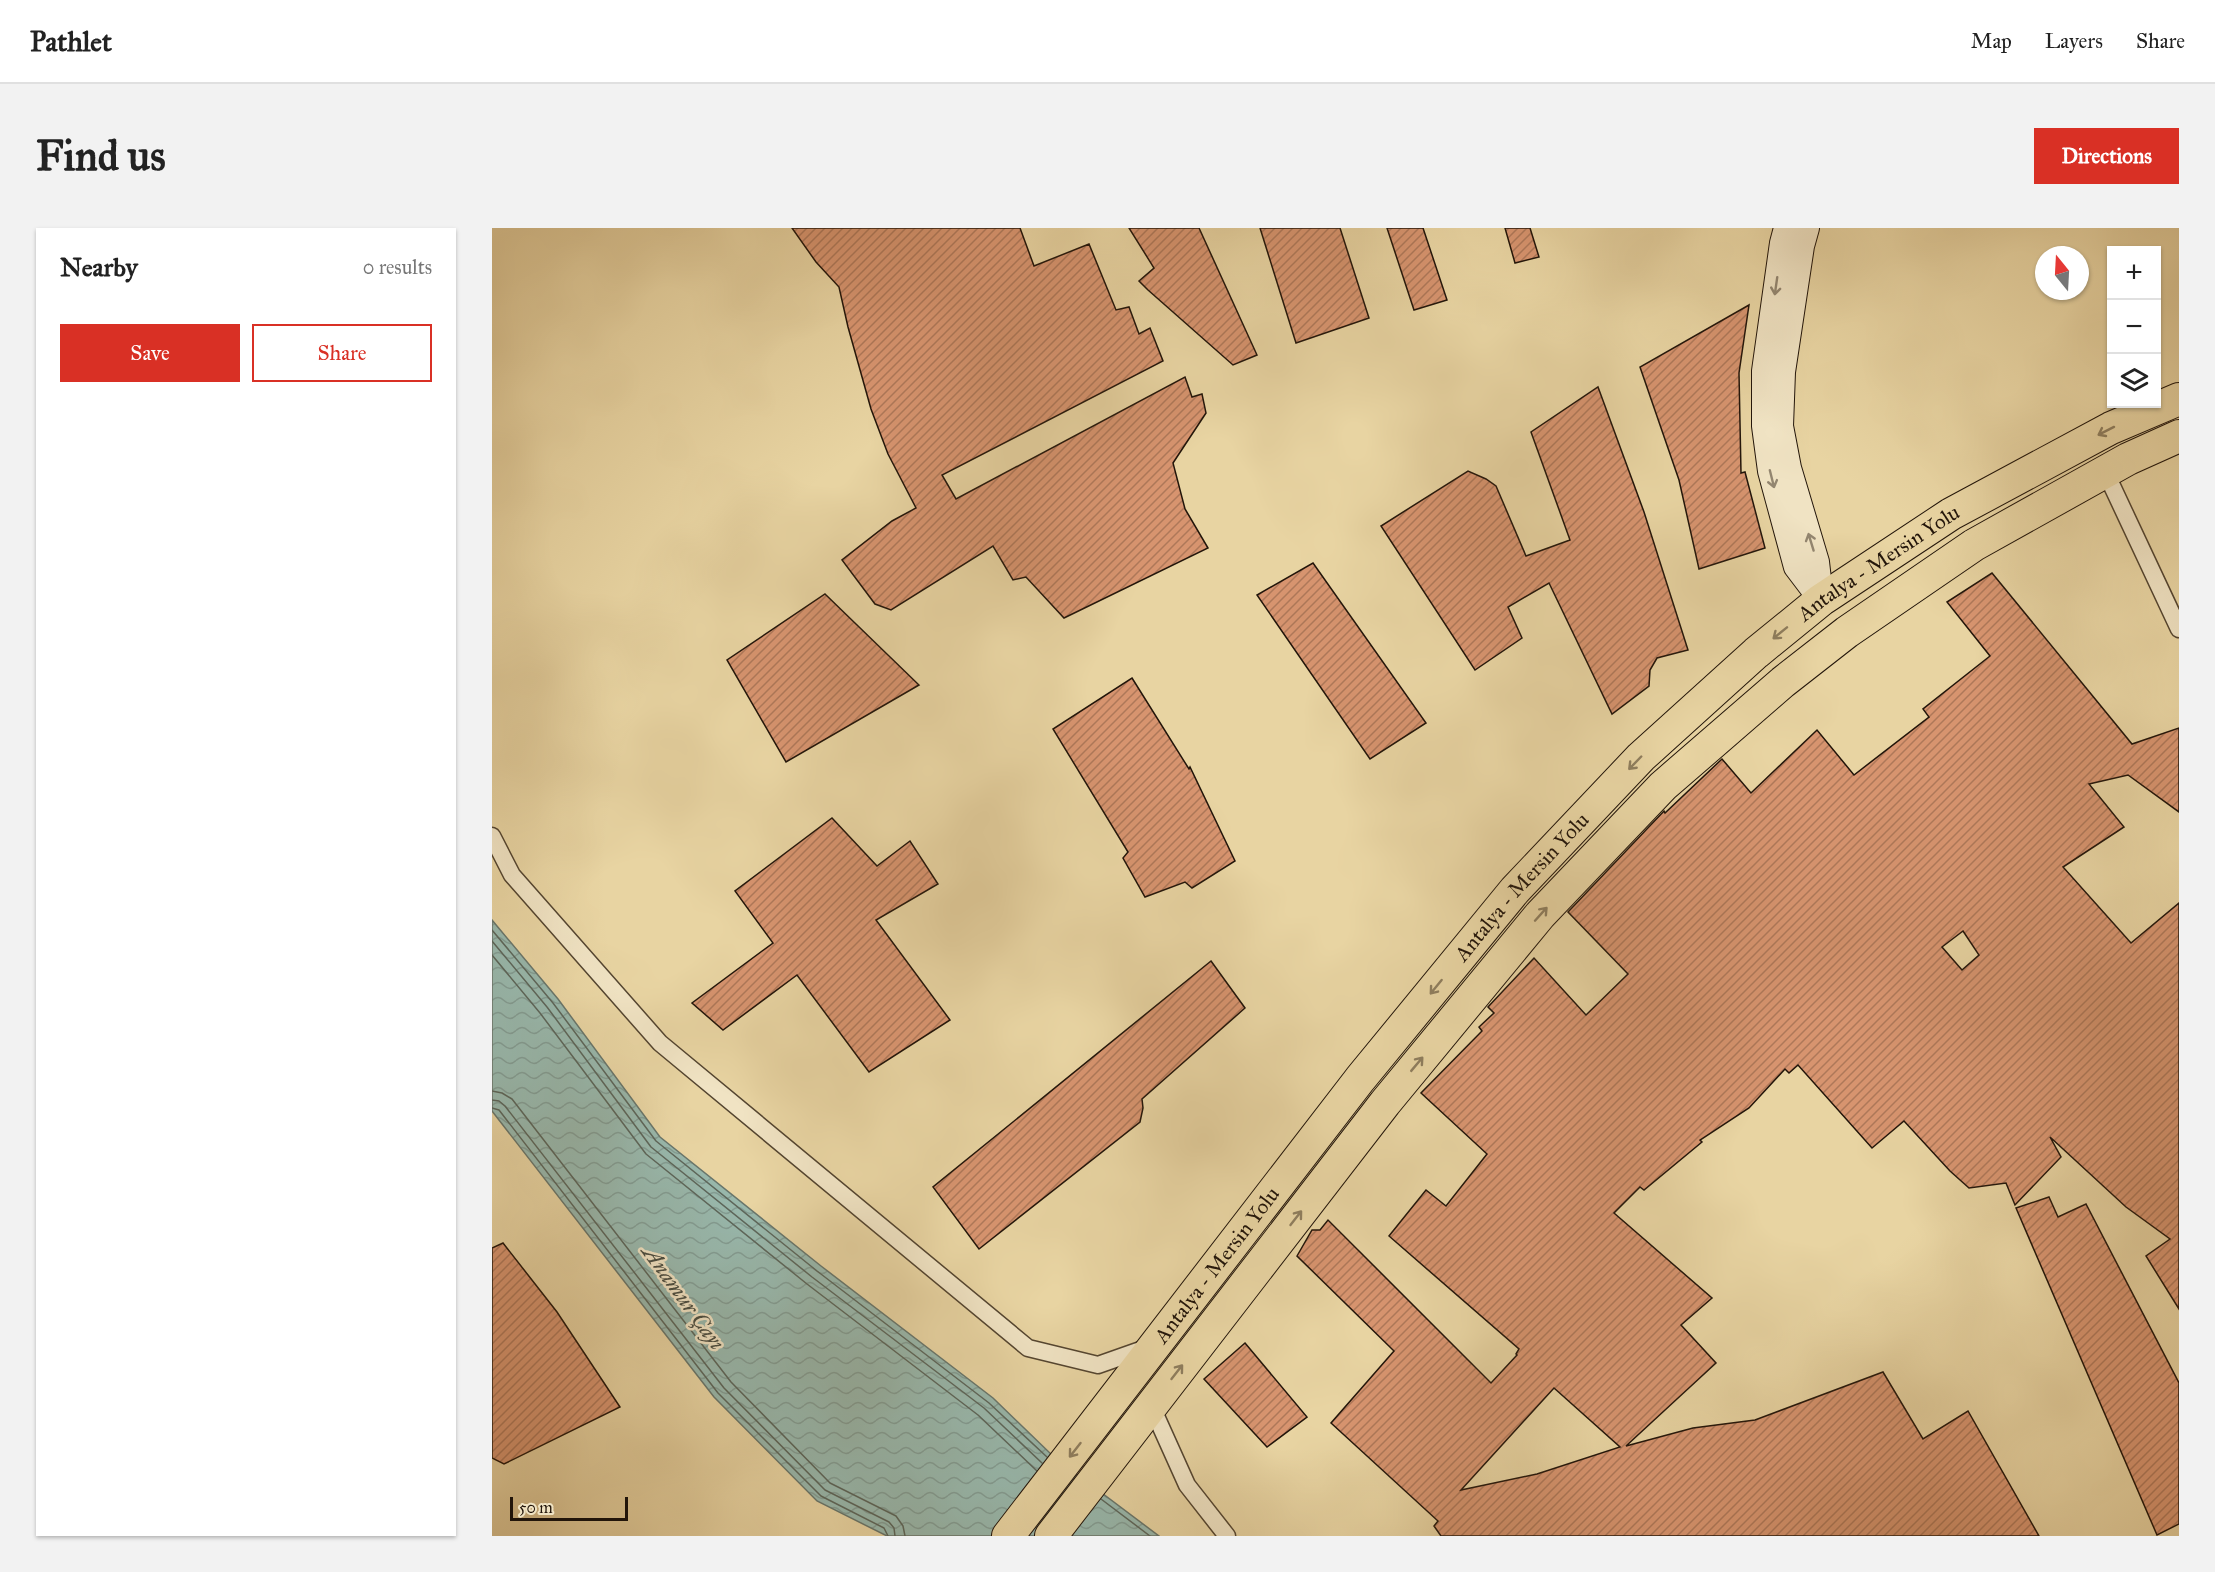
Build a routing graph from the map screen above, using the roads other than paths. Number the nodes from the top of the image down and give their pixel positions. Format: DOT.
graph roads {
  1 [pos="1786,228"];
  2 [pos="1807,228"];
  3 [pos="2179,399"];
  4 [pos="2179,436"];
  5 [pos="2105,471"];
  6 [pos="1821,600"];
  7 [pos="2179,629"];
  8 [pos="1847,632"];
  9 [pos="492,836"];
  10 [pos="1156,1345"];
  11 [pos="1146,1411"];
  12 [pos="1008,1536"];
  13 [pos="1051,1536"];
  14 [pos="1227,1536"];
  1 -- 6 [label="street, one-way"];
  6 -- 2 [label="street, one-way"];
  3 -- 6 [label="highway, Antalya - Mersin Yolu, one-way"];
  4 -- 5 [label="highway, Antalya - Mersin Yolu"];
  5 -- 7 [label="street"];
  5 -- 8 [label="highway, Antalya - Mersin Yolu"];
  6 -- 8 [label="highway"];
  6 -- 10 [label="highway, Antalya - Mersin Yolu, one-way"];
  11 -- 8 [label="highway, Antalya - Mersin Yolu, one-way"];
  9 -- 10 [label="street"];
  10 -- 12 [label="highway, Antalya - Mersin Yolu, one-way"];
  11 -- 13 [label="highway, Antalya - Mersin Yolu"];
  11 -- 14 [label="street"];
}
